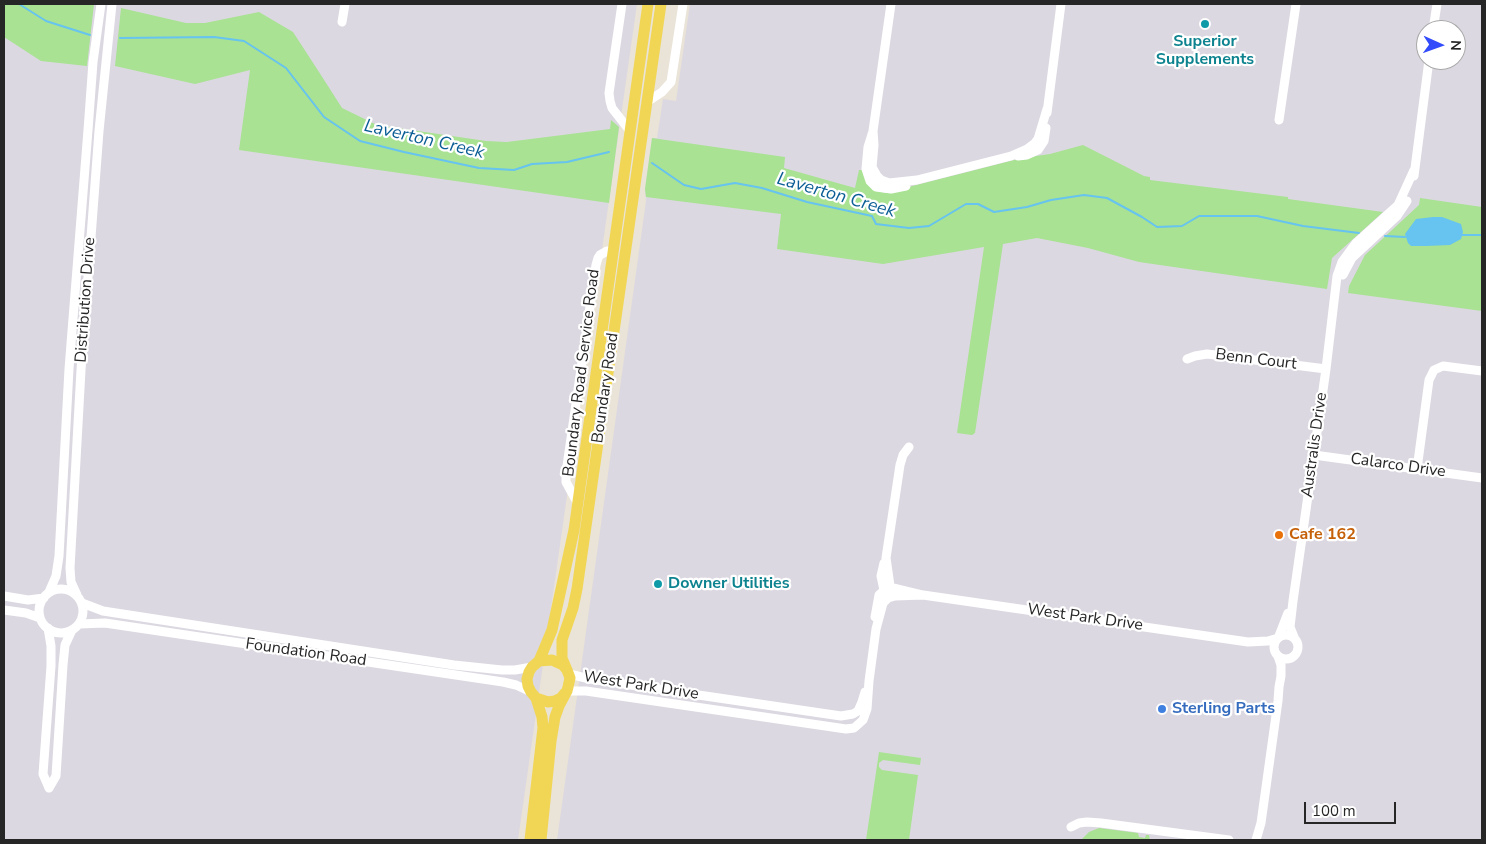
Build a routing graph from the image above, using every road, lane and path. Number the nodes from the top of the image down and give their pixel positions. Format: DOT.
graph roads {
  1 [pos="101,4"];
  2 [pos="112,4"];
  3 [pos="345,4"];
  4 [pos="622,4"];
  5 [pos="648,4"];
  6 [pos="661,4"];
  7 [pos="683,4"];
  8 [pos="891,4"];
  9 [pos="1061,4"];
  10 [pos="1296,4"];
  11 [pos="1437,4"];
  12 [pos="1435,20"];
  13 [pos="342,22"];
  14 [pos="1428,70"];
  15 [pos="91,92"];
  16 [pos="102,92"];
  17 [pos="647,102"];
  18 [pos="1279,120"];
  19 [pos="630,131"];
  20 [pos="85,162"];
  21 [pos="97,163"];
  22 [pos="612,252"];
  23 [pos="625,253"];
  24 [pos="1187,359"];
  25 [pos="69,369"];
  26 [pos="81,370"];
  27 [pos="1326,370"];
  28 [pos="1482,371"];
  29 [pos="909,447"];
  30 [pos="1314,455"];
  31 [pos="1417,469"];
  32 [pos="1482,478"];
  33 [pos="578,504"];
  34 [pos="888,592"];
  35 [pos="47,595"];
  36 [pos="4,596"];
  37 [pos="79,599"];
  38 [pos="1293,600"];
  39 [pos="4,610"];
  40 [pos="40,618"];
  41 [pos="75,627"];
  42 [pos="48,628"];
  43 [pos="1278,637"];
  44 [pos="1294,638"];
  45 [pos="1248,642"];
  46 [pos="1277,656"];
  47 [pos="1293,657"];
  48 [pos="536,664"];
  49 [pos="454,665"];
  50 [pos="568,672"];
  51 [pos="453,675"];
  52 [pos="868,680"];
  53 [pos="566,692"];
  54 [pos="533,695"];
  55 [pos="714,697"];
  56 [pos="1278,701"];
  57 [pos="712,709"];
  58 [pos="856,713"];
  59 [pos="861,723"];
  60 [pos="1261,823"];
  61 [pos="1070,828"];
  62 [pos="530,840"];
  63 [pos="541,840"];
  64 [pos="1228,840"];
  65 [pos="1256,840"];
  66 [pos="1262,840"];
  1 -- 15 [label="street, Distribution Drive"];
  2 -- 16 [label="street, Distribution Drive"];
  3 -- 13 [label="street"];
  4 -- 19 [label="street"];
  5 -- 19 [label="main road, Boundary Road"];
  6 -- 17 [label="main road, Boundary Road"];
  7 -- 17 [label="street"];
  8 -- 9 [label="street"];
  10 -- 18 [label="street"];
  11 -- 12 [label="street"];
  14 -- 27 [label="street, Australis Drive"];
  15 -- 16 [label="street"];
  15 -- 20 [label="street, Distribution Drive"];
  16 -- 21 [label="street, Distribution Drive"];
  17 -- 23 [label="main road, Boundary Road"];
  19 -- 22 [label="main road, Boundary Road"];
  20 -- 21 [label="street"];
  20 -- 25 [label="street, Distribution Drive"];
  21 -- 26 [label="street, Distribution Drive"];
  22 -- 23 [label="main road"];
  22 -- 33 [label="main road, Boundary Road"];
  22 -- 33 [label="street, Boundary Road Service Road"];
  23 -- 50 [label="main road, Boundary Road"];
  24 -- 27 [label="street, Benn Court"];
  25 -- 26 [label="street"];
  25 -- 35 [label="street, Distribution Drive"];
  26 -- 37 [label="street, Distribution Drive"];
  27 -- 30 [label="street, Australis Drive"];
  28 -- 31 [label="street"];
  29 -- 34 [label="street"];
  30 -- 31 [label="street, Calarco Drive"];
  30 -- 38 [label="street, Australis Drive"];
  31 -- 32 [label="street, Calarco Drive"];
  33 -- 48 [label="main road, Boundary Road"];
  34 -- 45 [label="street, West Park Drive"];
  34 -- 52 [label="street"];
  35 -- 36 [label="street"];
  35 -- 37 [label="street"];
  35 -- 40 [label="street"];
  37 -- 41 [label="street"];
  37 -- 49 [label="street, Foundation Road"];
  38 -- 43 [label="street, Australis Drive"];
  38 -- 44 [label="street, Australis Drive"];
  39 -- 40 [label="street"];
  40 -- 42 [label="street"];
  41 -- 42 [label="street"];
  41 -- 42 [label="street"];
  41 -- 51 [label="street, Foundation Road"];
  43 -- 44 [label="street"];
  43 -- 45 [label="street, West Park Drive"];
  43 -- 46 [label="street"];
  44 -- 47 [label="street"];
  45 -- 46 [label="street, West Park Drive"];
  46 -- 47 [label="street"];
  46 -- 56 [label="street"];
  47 -- 56 [label="street"];
  48 -- 49 [label="street, Foundation Road"];
  48 -- 50 [label="main road"];
  48 -- 54 [label="main road"];
  49 -- 51 [label="street"];
  50 -- 53 [label="main road"];
  50 -- 55 [label="street, West Park Drive"];
  51 -- 54 [label="street, Foundation Road"];
  52 -- 58 [label="street"];
  52 -- 59 [label="street"];
  53 -- 54 [label="main road"];
  53 -- 57 [label="street, West Park Drive"];
  53 -- 63 [label="main road"];
  54 -- 62 [label="main road"];
  55 -- 57 [label="street, West Park Drive"];
  55 -- 58 [label="street, West Park Drive"];
  56 -- 60 [label="street"];
  57 -- 59 [label="street, West Park Drive"];
  58 -- 59 [label="street"];
  60 -- 65 [label="street"];
  60 -- 66 [label="street"];
  61 -- 64 [label="street"];
}
